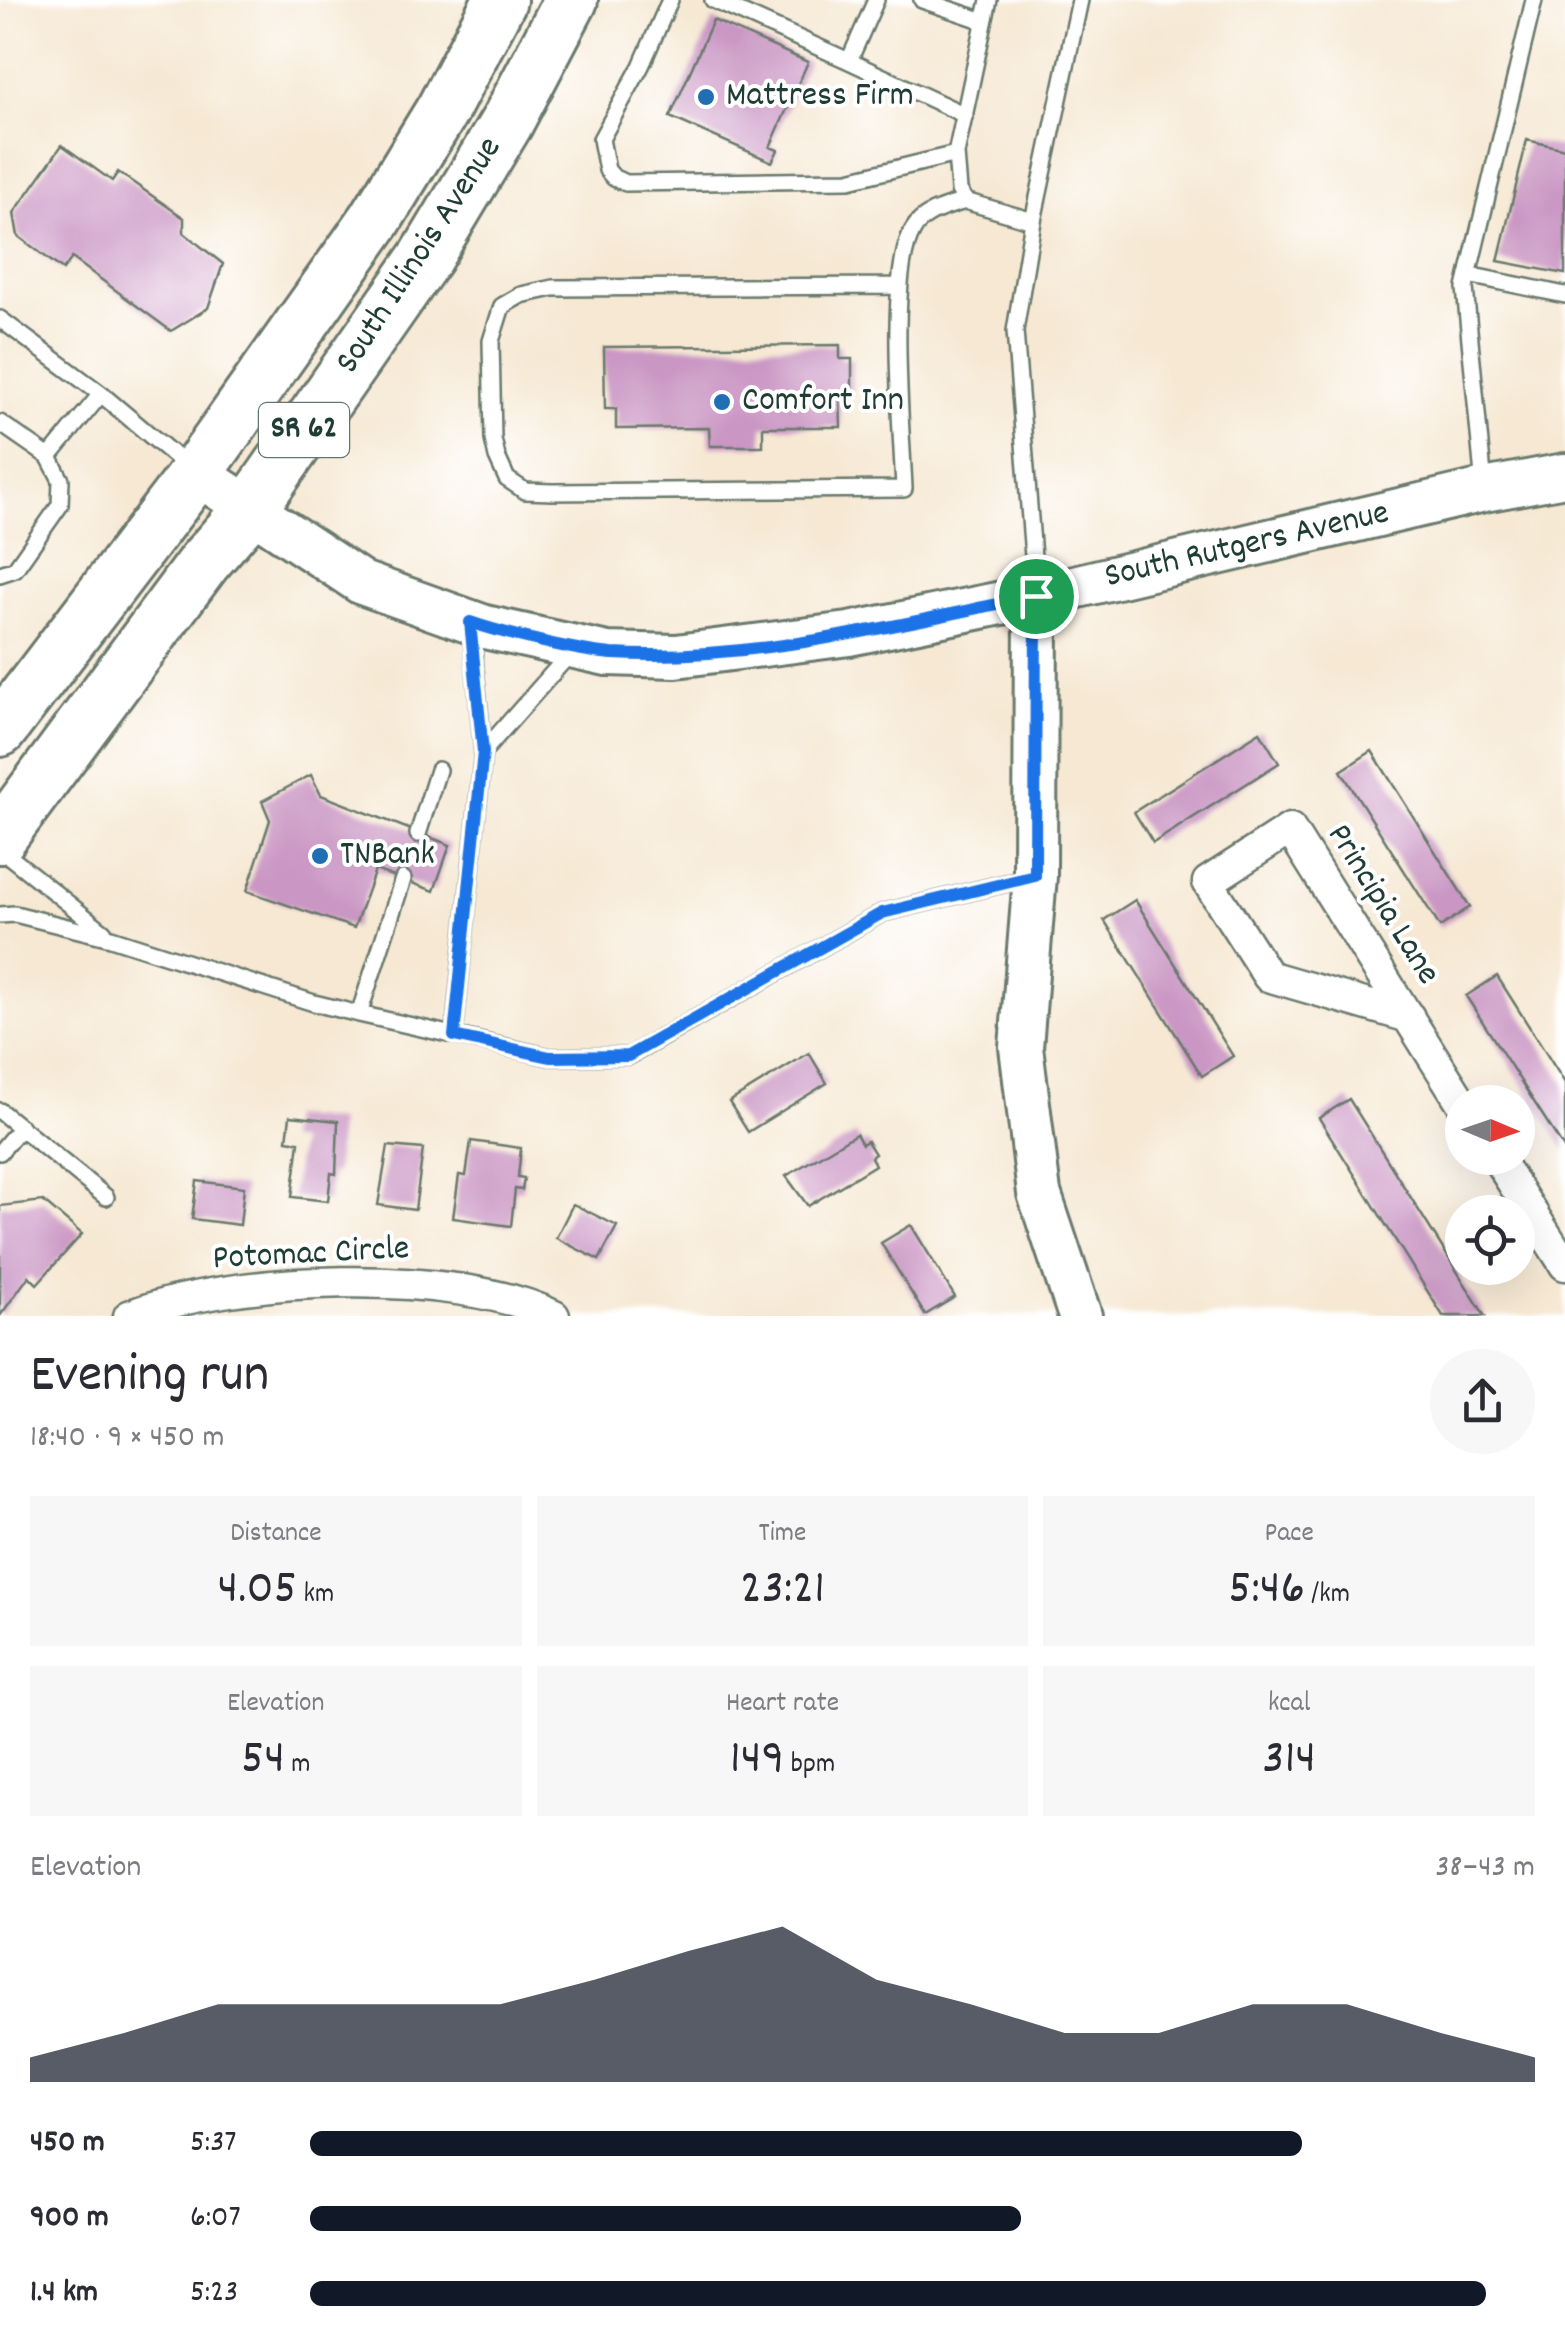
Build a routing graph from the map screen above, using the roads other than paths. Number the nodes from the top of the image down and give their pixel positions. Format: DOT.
graph roads {
  1 [pos="500,0"];
  2 [pos="571,0"];
  3 [pos="670,0"];
  4 [pos="713,0"];
  5 [pos="876,0"];
  6 [pos="922,0"];
  7 [pos="989,0"];
  8 [pos="1080,0"];
  9 [pos="1534,0"];
  10 [pos="984,22"];
  11 [pos="849,60"];
  12 [pos="965,115"];
  13 [pos="956,154"];
  14 [pos="965,200"];
  15 [pos="1033,221"];
  16 [pos="1468,275"];
  17 [pos="899,286"];
  18 [pos="1565,295"];
  19 [pos="0,319"];
  20 [pos="101,394"];
  21 [pos="0,423"];
  22 [pos="49,457"];
  23 [pos="196,473"];
  24 [pos="1565,475"];
  25 [pos="1484,490"];
  26 [pos="250,509"];
  27 [pos="0,574"];
  28 [pos="1036,596"];
  29 [pos="470,622"];
  30 [pos="577,647"];
  31 [pos="1,725"];
  32 [pos="483,752"];
  33 [pos="438,770"];
  34 [pos="418,834"];
  35 [pos="0,836"];
  36 [pos="0,849"];
  37 [pos="1035,876"];
  38 [pos="403,879"];
  39 [pos="0,915"];
  40 [pos="112,938"];
  41 [pos="360,1014"];
  42 [pos="1409,1017"];
  43 [pos="454,1036"];
  44 [pos="1451,1085"];
  45 [pos="0,1111"];
  46 [pos="20,1127"];
  47 [pos="0,1152"];
  48 [pos="1508,1175"];
  49 [pos="106,1197"];
  50 [pos="1565,1265"];
  51 [pos="129,1316"];
  52 [pos="554,1316"];
  53 [pos="1080,1316"];
  1 -- 23 [label="highway, South Illinois Avenue"];
  2 -- 26 [label="highway, South Illinois Avenue / SR 62"];
  3 -- 13 [label="lane"];
  4 -- 11 [label="lane"];
  5 -- 11 [label="lane"];
  6 -- 10 [label="lane"];
  7 -- 10 [label="lane"];
  8 -- 15 [label="lane"];
  9 -- 16 [label="lane"];
  10 -- 12 [label="lane"];
  11 -- 12 [label="lane"];
  12 -- 13 [label="lane"];
  13 -- 14 [label="lane"];
  14 -- 15 [label="lane"];
  14 -- 17 [label="lane"];
  15 -- 28 [label="lane"];
  16 -- 18 [label="lane"];
  16 -- 25 [label="lane"];
  17 -- 17 [label="lane"];
  19 -- 20 [label="lane"];
  20 -- 22 [label="lane"];
  20 -- 23 [label="lane"];
  21 -- 22 [label="lane"];
  22 -- 27 [label="lane"];
  23 -- 26 [label="street, South Rutgers Avenue"];
  23 -- 31 [label="highway, South Illinois Avenue"];
  24 -- 25 [label="street, South Rutgers Avenue"];
  25 -- 28 [label="street, South Rutgers Avenue"];
  26 -- 29 [label="street, South Rutgers Avenue"];
  26 -- 35 [label="highway, South Illinois Avenue / SR 62"];
  28 -- 30 [label="street, South Rutgers Avenue"];
  28 -- 37 [label="street"];
  29 -- 30 [label="street, South Rutgers Avenue"];
  29 -- 32 [label="lane"];
  30 -- 32 [label="lane"];
  32 -- 43 [label="lane"];
  33 -- 34 [label="lane"];
  36 -- 40 [label="lane"];
  37 -- 43 [label="lane"];
  37 -- 53 [label="street"];
  38 -- 41 [label="lane"];
  39 -- 40 [label="lane"];
  40 -- 41 [label="lane"];
  41 -- 43 [label="lane"];
  42 -- 42 [label="street, Principia Lane"];
  42 -- 44 [label="street, Principia Lane"];
  45 -- 46 [label="lane"];
  46 -- 47 [label="lane"];
  46 -- 49 [label="lane"];
  48 -- 50 [label="street"];
  51 -- 52 [label="street, Potomac Circle"];
}
